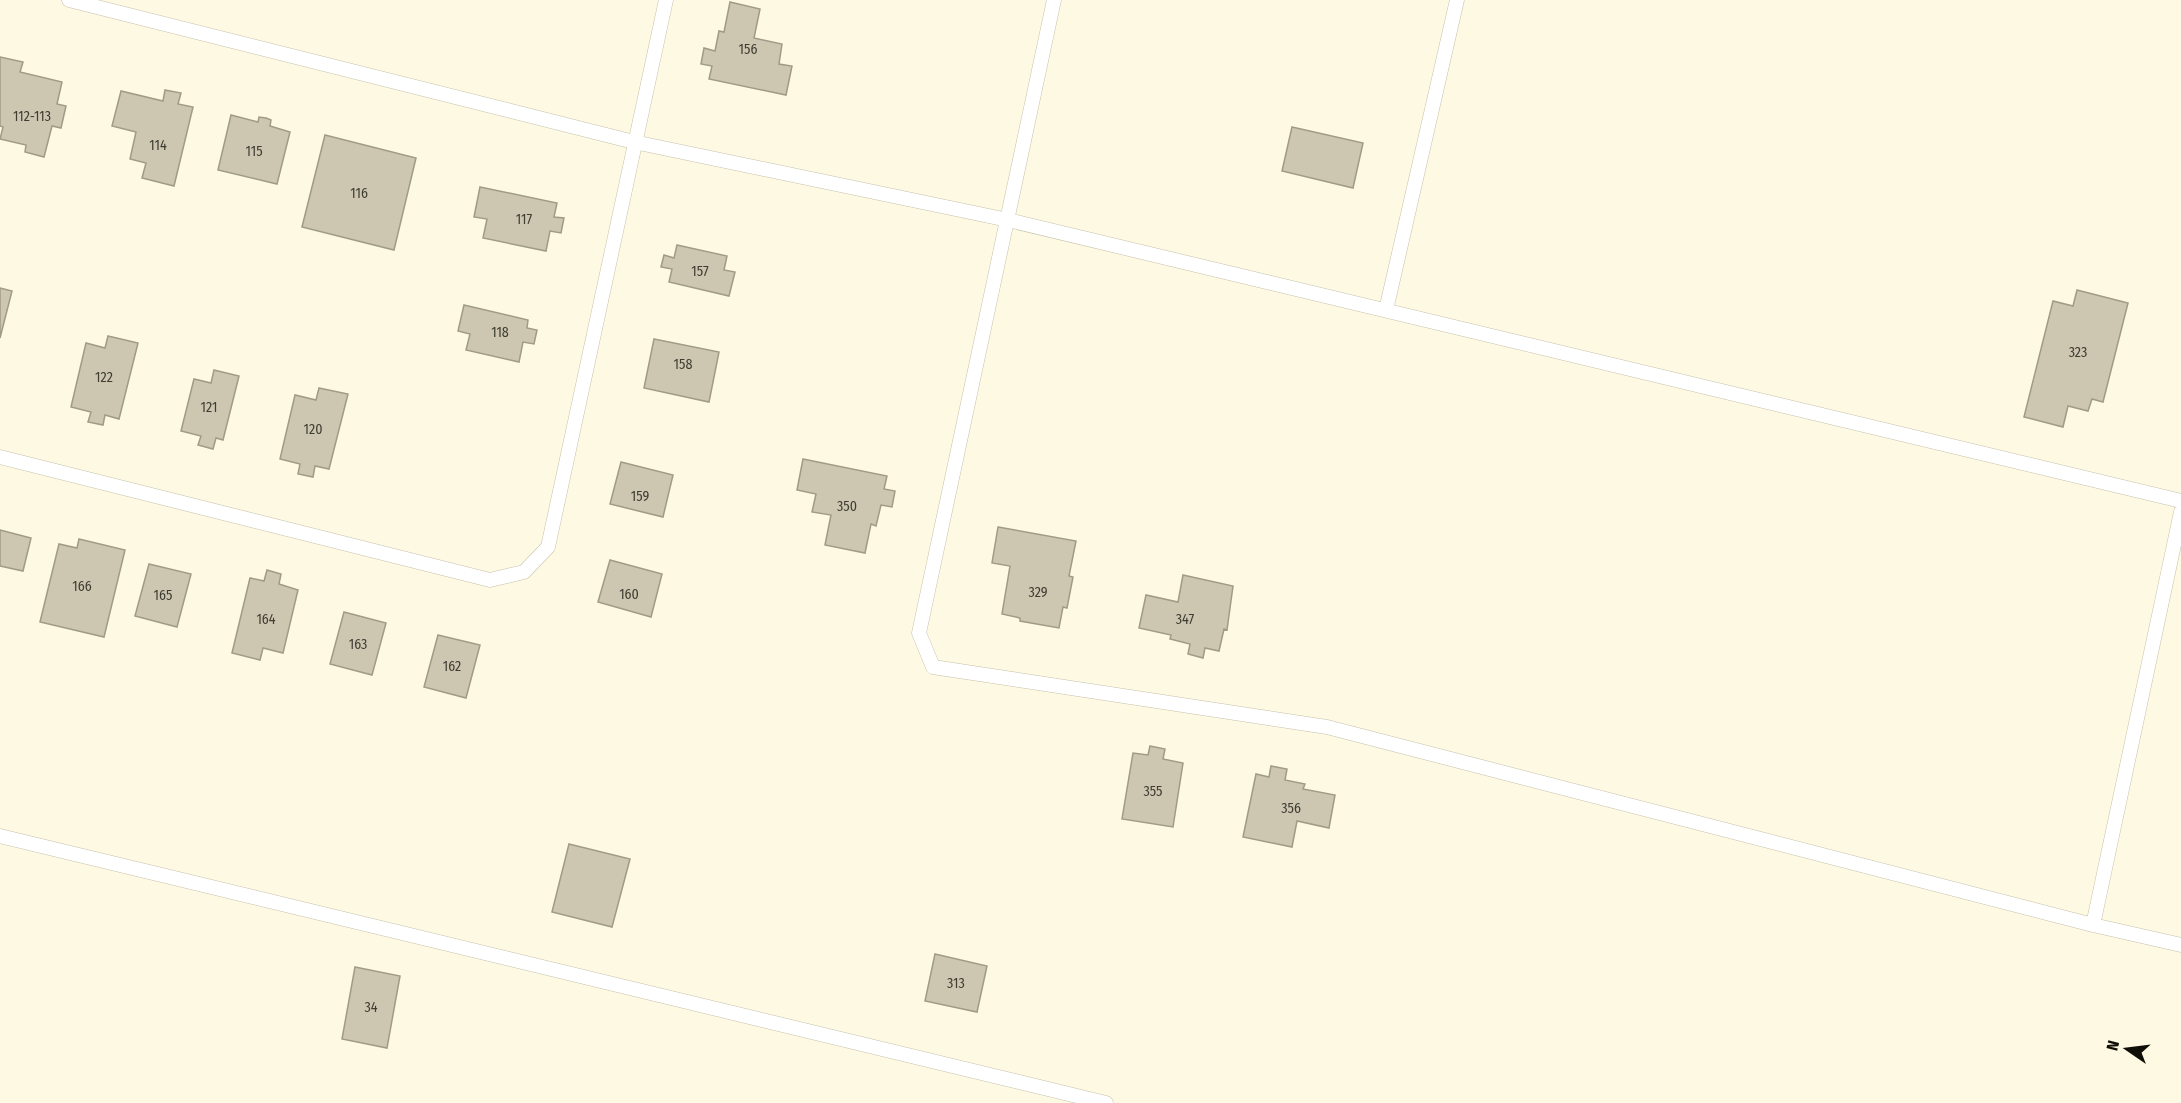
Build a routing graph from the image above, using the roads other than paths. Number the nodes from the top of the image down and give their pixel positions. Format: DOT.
graph roads {
  1 [pos="69,0"];
  2 [pos="118,0"];
  3 [pos="666,0"];
  4 [pos="1054,0"];
  5 [pos="1457,0"];
  6 [pos="130,14"];
  7 [pos="634,142"];
  8 [pos="1008,220"];
  9 [pos="1386,310"];
  10 [pos="0,458"];
  11 [pos="2181,501"];
  12 [pos="2181,512"];
  13 [pos="0,836"];
  14 [pos="2093,925"];
  15 [pos="2181,945"];
  16 [pos="1106,1103"];
  1 -- 6 [label="lane"];
  2 -- 6 [label="lane"];
  3 -- 7 [label="lane"];
  4 -- 8 [label="lane"];
  5 -- 9 [label="lane"];
  6 -- 7 [label="lane"];
  7 -- 8 [label="lane"];
  7 -- 10 [label="lane"];
  8 -- 9 [label="lane"];
  8 -- 14 [label="lane"];
  9 -- 11 [label="lane"];
  12 -- 14 [label="lane"];
  13 -- 16 [label="lane"];
  14 -- 15 [label="lane"];
}
